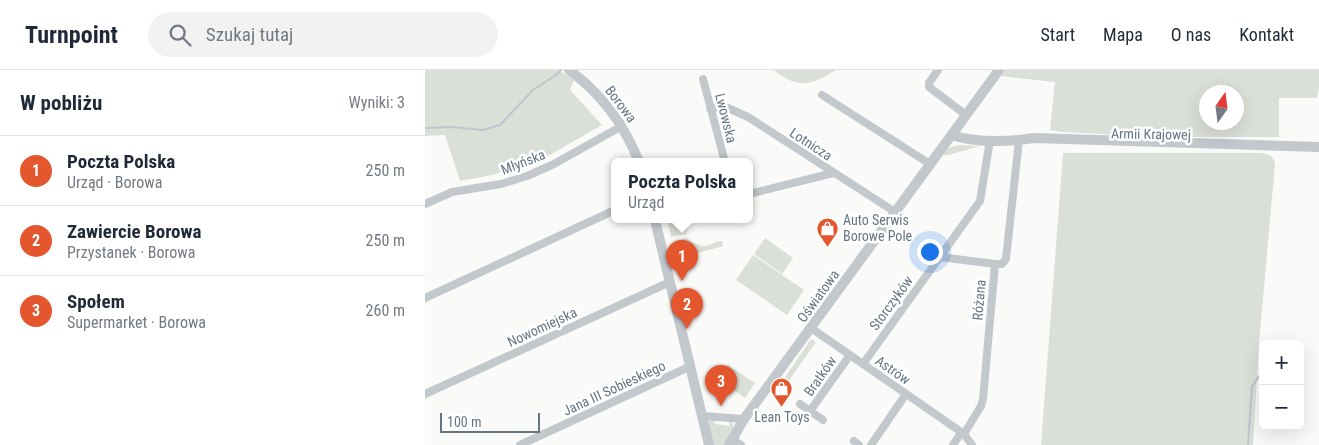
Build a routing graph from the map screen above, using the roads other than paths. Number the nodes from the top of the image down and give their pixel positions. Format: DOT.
graph roads {
  1 [pos="569,70"];
  2 [pos="938,70"];
  3 [pos="999,70"];
  4 [pos="703,79"];
  5 [pos="822,95"];
  6 [pos="710,108"];
  7 [pos="966,115"];
  8 [pos="622,126"];
  9 [pos="951,135"];
  10 [pos="990,140"];
  11 [pos="1019,140"];
  12 [pos="1319,147"];
  13 [pos="637,158"];
  14 [pos="724,158"];
  15 [pos="930,164"];
  16 [pos="833,173"];
  17 [pos="753,193"];
  18 [pos="425,204"];
  19 [pos="611,212"];
  20 [pos="895,212"];
  21 [pos="656,223"];
  22 [pos="940,257"];
  23 [pos="995,264"];
  24 [pos="670,282"];
  25 [pos="425,298"];
  26 [pos="811,328"];
  27 [pos="850,355"];
  28 [pos="863,364"];
  29 [pos="691,366"];
  30 [pos="425,394"];
  31 [pos="906,394"];
  32 [pos="800,404"];
  33 [pos="811,412"];
  34 [pos="702,416"];
  35 [pos="745,420"];
  36 [pos="823,420"];
  37 [pos="962,434"];
  38 [pos="734,443"];
  39 [pos="520,445"];
  40 [pos="709,445"];
  41 [pos="871,445"];
  42 [pos="953,445"];
  43 [pos="972,445"];
  1 -- 8 [label="street, Borowa"];
  2 -- 7 [label="street"];
  3 -- 7 [label="street, Oświatowa"];
  4 -- 6 [label="street, Lwowska"];
  5 -- 15 [label="street"];
  6 -- 14 [label="street, Lwowska"];
  6 -- 16 [label="street, Lotnicza"];
  7 -- 9 [label="street, Oświatowa"];
  8 -- 13 [label="street, Borowa"];
  8 -- 18 [label="street, Młyńska"];
  9 -- 10 [label="street, Armii Krajowej"];
  9 -- 15 [label="street, Oświatowa"];
  10 -- 11 [label="street, Armii Krajowej"];
  10 -- 22 [label="street, Storczyków"];
  11 -- 12 [label="street, Armii Krajowej"];
  11 -- 23 [label="street, Różana"];
  15 -- 20 [label="street, Oświatowa"];
  16 -- 17 [label="street"];
  16 -- 20 [label="street, Lotnicza"];
  19 -- 25 [label="street"];
  20 -- 26 [label="street, Oświatowa"];
  21 -- 24 [label="street"];
  22 -- 23 [label="street"];
  22 -- 28 [label="street, Storczyków"];
  23 -- 37 [label="street, Różana"];
  24 -- 29 [label="street"];
  24 -- 30 [label="street, Nowomiejska"];
  26 -- 27 [label="street, Astrów"];
  26 -- 35 [label="street, Oświatowa"];
  27 -- 28 [label="street, Astrów"];
  27 -- 33 [label="street, Bratków"];
  28 -- 31 [label="street, Astrów"];
  29 -- 34 [label="street"];
  29 -- 39 [label="street, Jana III Sobieskiego"];
  31 -- 37 [label="street, Astrów"];
  31 -- 41 [label="street"];
  32 -- 33 [label="street, Bratków"];
  33 -- 36 [label="street, Bratków"];
  34 -- 35 [label="street"];
  34 -- 40 [label="street"];
  35 -- 38 [label="street, Oświatowa"];
  37 -- 42 [label="street, Różana"];
  37 -- 43 [label="street, Astrów"];
}
